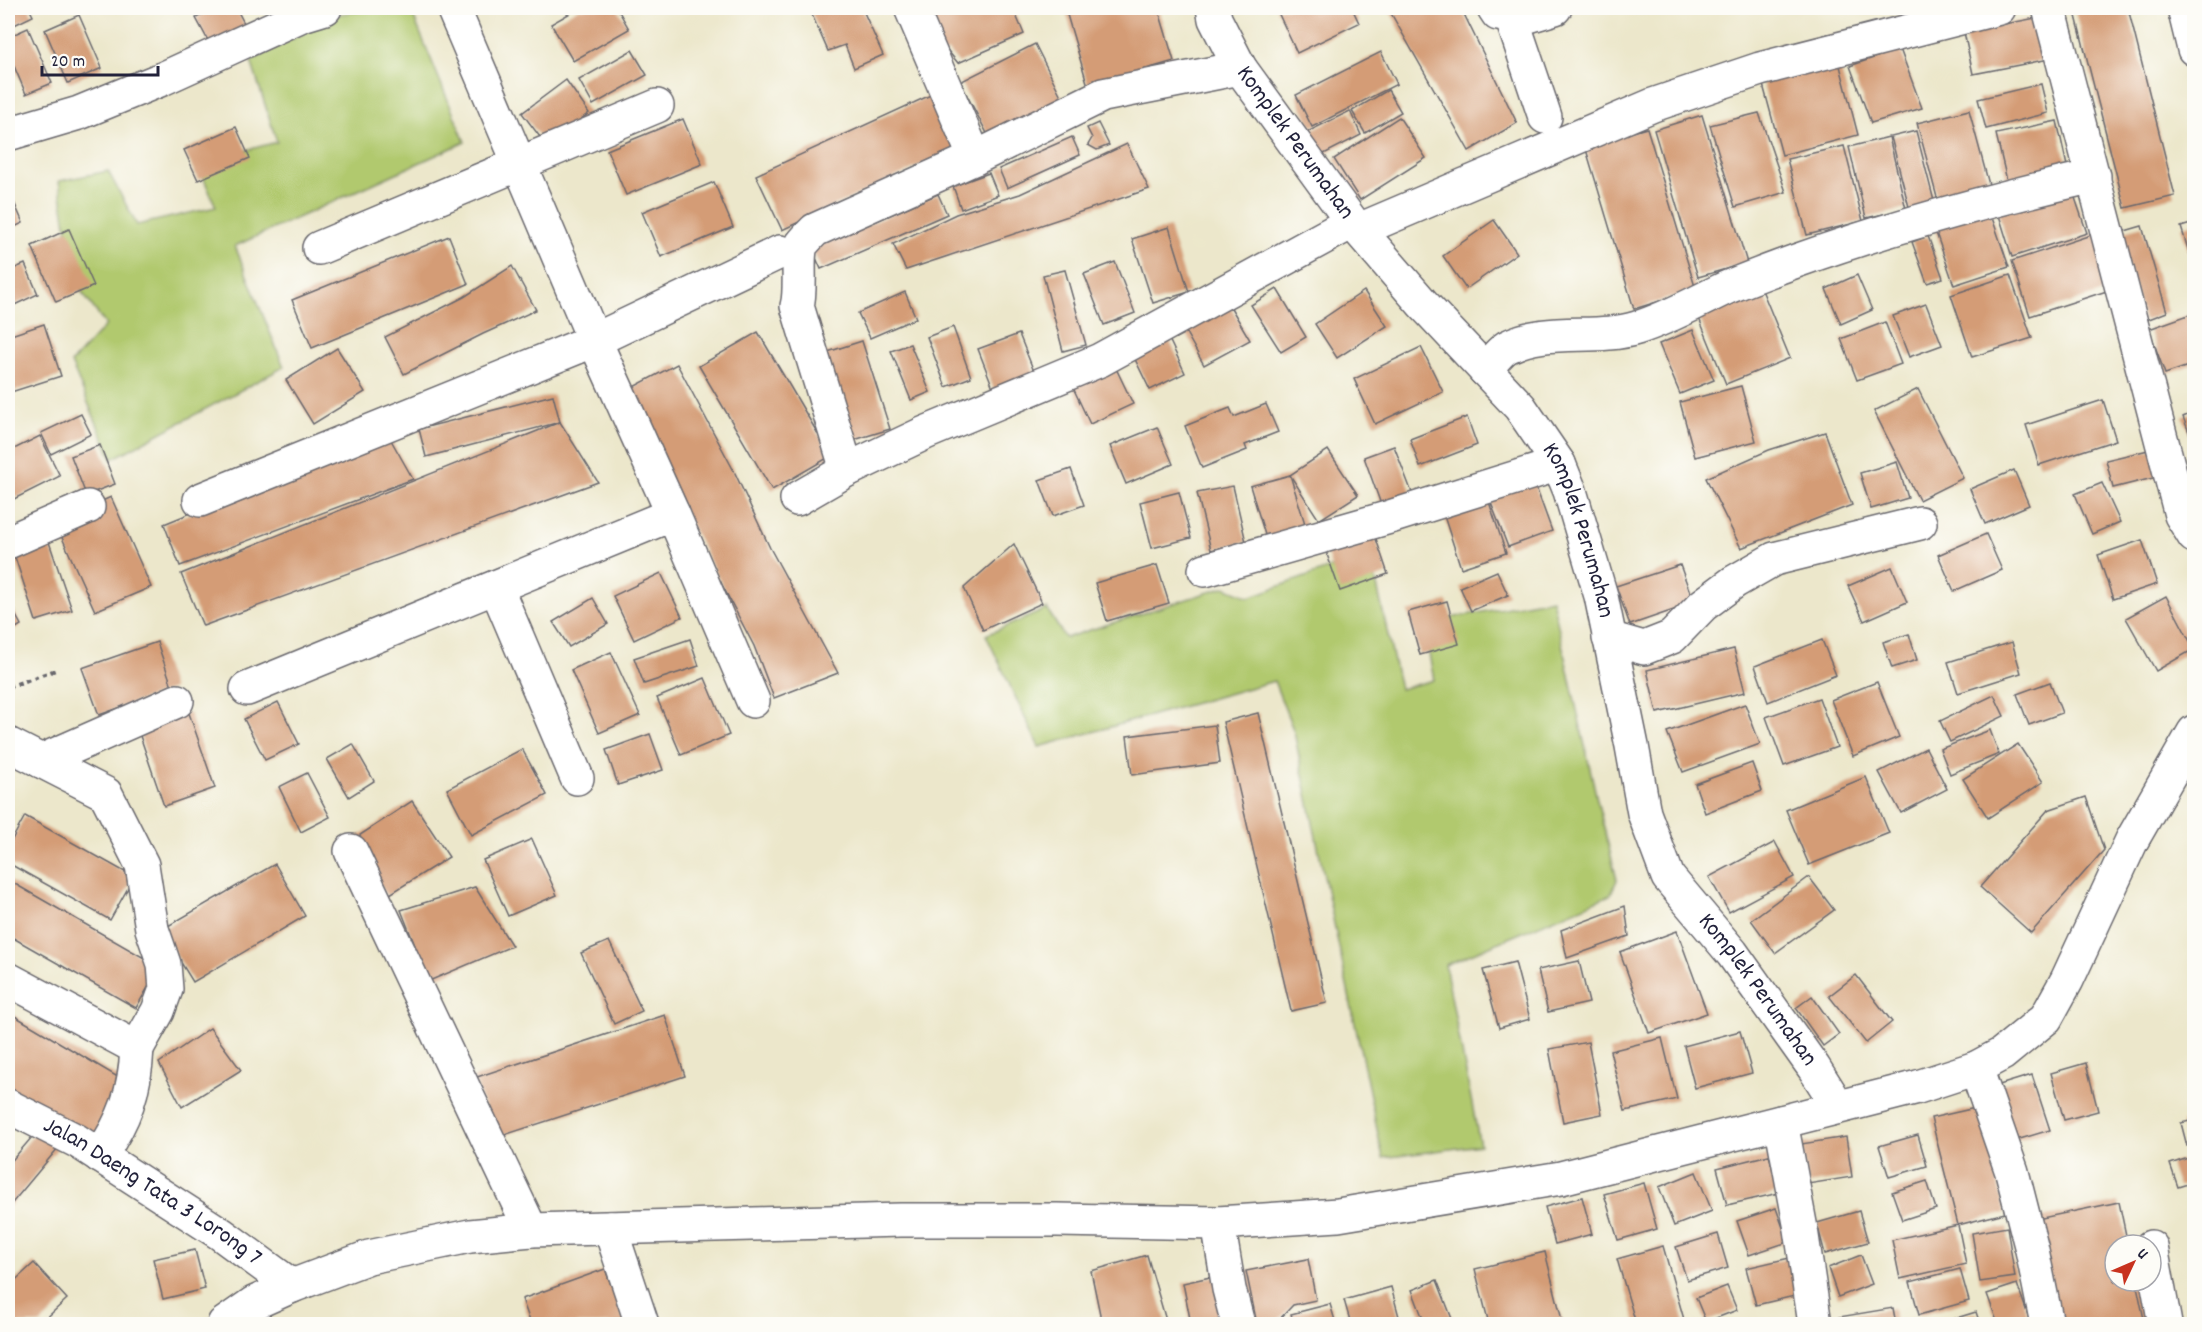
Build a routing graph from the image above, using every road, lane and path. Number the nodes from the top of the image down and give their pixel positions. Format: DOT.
graph roads {
  1 [pos="325,8"];
  2 [pos="453,8"];
  3 [pos="911,8"];
  4 [pos="1213,8"];
  5 [pos="1555,8"];
  6 [pos="2000,8"];
  7 [pos="2049,8"];
  8 [pos="2184,8"];
  9 [pos="1502,12"];
  10 [pos="2194,49"];
  11 [pos="1240,68"];
  12 [pos="657,106"];
  13 [pos="1545,117"];
  14 [pos="8,134"];
  15 [pos="975,158"];
  16 [pos="519,165"];
  17 [pos="2094,176"];
  18 [pos="1355,226"];
  19 [pos="319,248"];
  20 [pos="780,252"];
  21 [pos="595,340"];
  22 [pos="1485,370"];
  23 [pos="1558,464"];
  24 [pos="847,470"];
  25 [pos="797,499"];
  26 [pos="200,500"];
  27 [pos="88,507"];
  28 [pos="673,514"];
  29 [pos="1920,523"];
  30 [pos="2194,536"];
  31 [pos="8,542"];
  32 [pos="1205,570"];
  33 [pos="496,587"];
  34 [pos="1609,638"];
  35 [pos="56,670"];
  36 [pos="8,687"];
  37 [pos="247,689"];
  38 [pos="177,701"];
  39 [pos="753,701"];
  40 [pos="2194,732"];
  41 [pos="8,744"];
  42 [pos="41,761"];
  43 [pos="577,778"];
  44 [pos="351,851"];
  45 [pos="8,979"];
  46 [pos="138,1048"];
  47 [pos="1976,1068"];
  48 [pos="8,1106"];
  49 [pos="1838,1106"];
  50 [pos="1781,1122"];
  51 [pos="100,1156"];
  52 [pos="1218,1223"];
  53 [pos="610,1228"];
  54 [pos="531,1230"];
  55 [pos="292,1286"];
  56 [pos="2159,1293"];
  57 [pos="224,1324"];
  58 [pos="642,1324"];
  59 [pos="1239,1324"];
  60 [pos="1815,1324"];
  61 [pos="2047,1324"];
  62 [pos="2165,1324"];
  1 -- 14 [label="street"];
  2 -- 16 [label="street"];
  3 -- 15 [label="street"];
  4 -- 11 [label="street, Komplek Perumahan"];
  5 -- 9 [label="street"];
  6 -- 18 [label="street"];
  7 -- 17 [label="street"];
  8 -- 10 [label="street"];
  9 -- 13 [label="street"];
  11 -- 15 [label="street"];
  11 -- 18 [label="street, Komplek Perumahan"];
  12 -- 16 [label="street"];
  15 -- 24 [label="street"];
  16 -- 19 [label="street"];
  16 -- 21 [label="street"];
  17 -- 22 [label="street"];
  17 -- 30 [label="street"];
  18 -- 22 [label="street, Komplek Perumahan"];
  18 -- 24 [label="street"];
  20 -- 21 [label="street"];
  21 -- 26 [label="street"];
  21 -- 28 [label="street"];
  22 -- 23 [label="street, Komplek Perumahan"];
  23 -- 32 [label="street"];
  23 -- 34 [label="street, Komplek Perumahan"];
  24 -- 25 [label="street"];
  27 -- 31 [label="street"];
  28 -- 33 [label="street"];
  28 -- 39 [label="street"];
  29 -- 34 [label="street"];
  33 -- 37 [label="street"];
  33 -- 43 [label="street"];
  34 -- 49 [label="street, Komplek Perumahan"];
  35 -- 36 [label="path"];
  38 -- 42 [label="street"];
  40 -- 47 [label="street"];
  41 -- 42 [label="street"];
  42 -- 46 [label="street"];
  44 -- 54 [label="street"];
  45 -- 46 [label="street"];
  46 -- 51 [label="street"];
  47 -- 49 [label="street"];
  47 -- 61 [label="street"];
  48 -- 51 [label="street, Jalan Daeng Tata 3 Lorong 7"];
  49 -- 50 [label="street"];
  50 -- 52 [label="street"];
  50 -- 60 [label="street"];
  51 -- 55 [label="street, Jalan Daeng Tata 3 Lorong 7"];
  52 -- 53 [label="street"];
  52 -- 59 [label="street"];
  53 -- 54 [label="street"];
  53 -- 58 [label="street"];
  54 -- 55 [label="street"];
  55 -- 57 [label="street"];
  56 -- 62 [label="street"];
}
